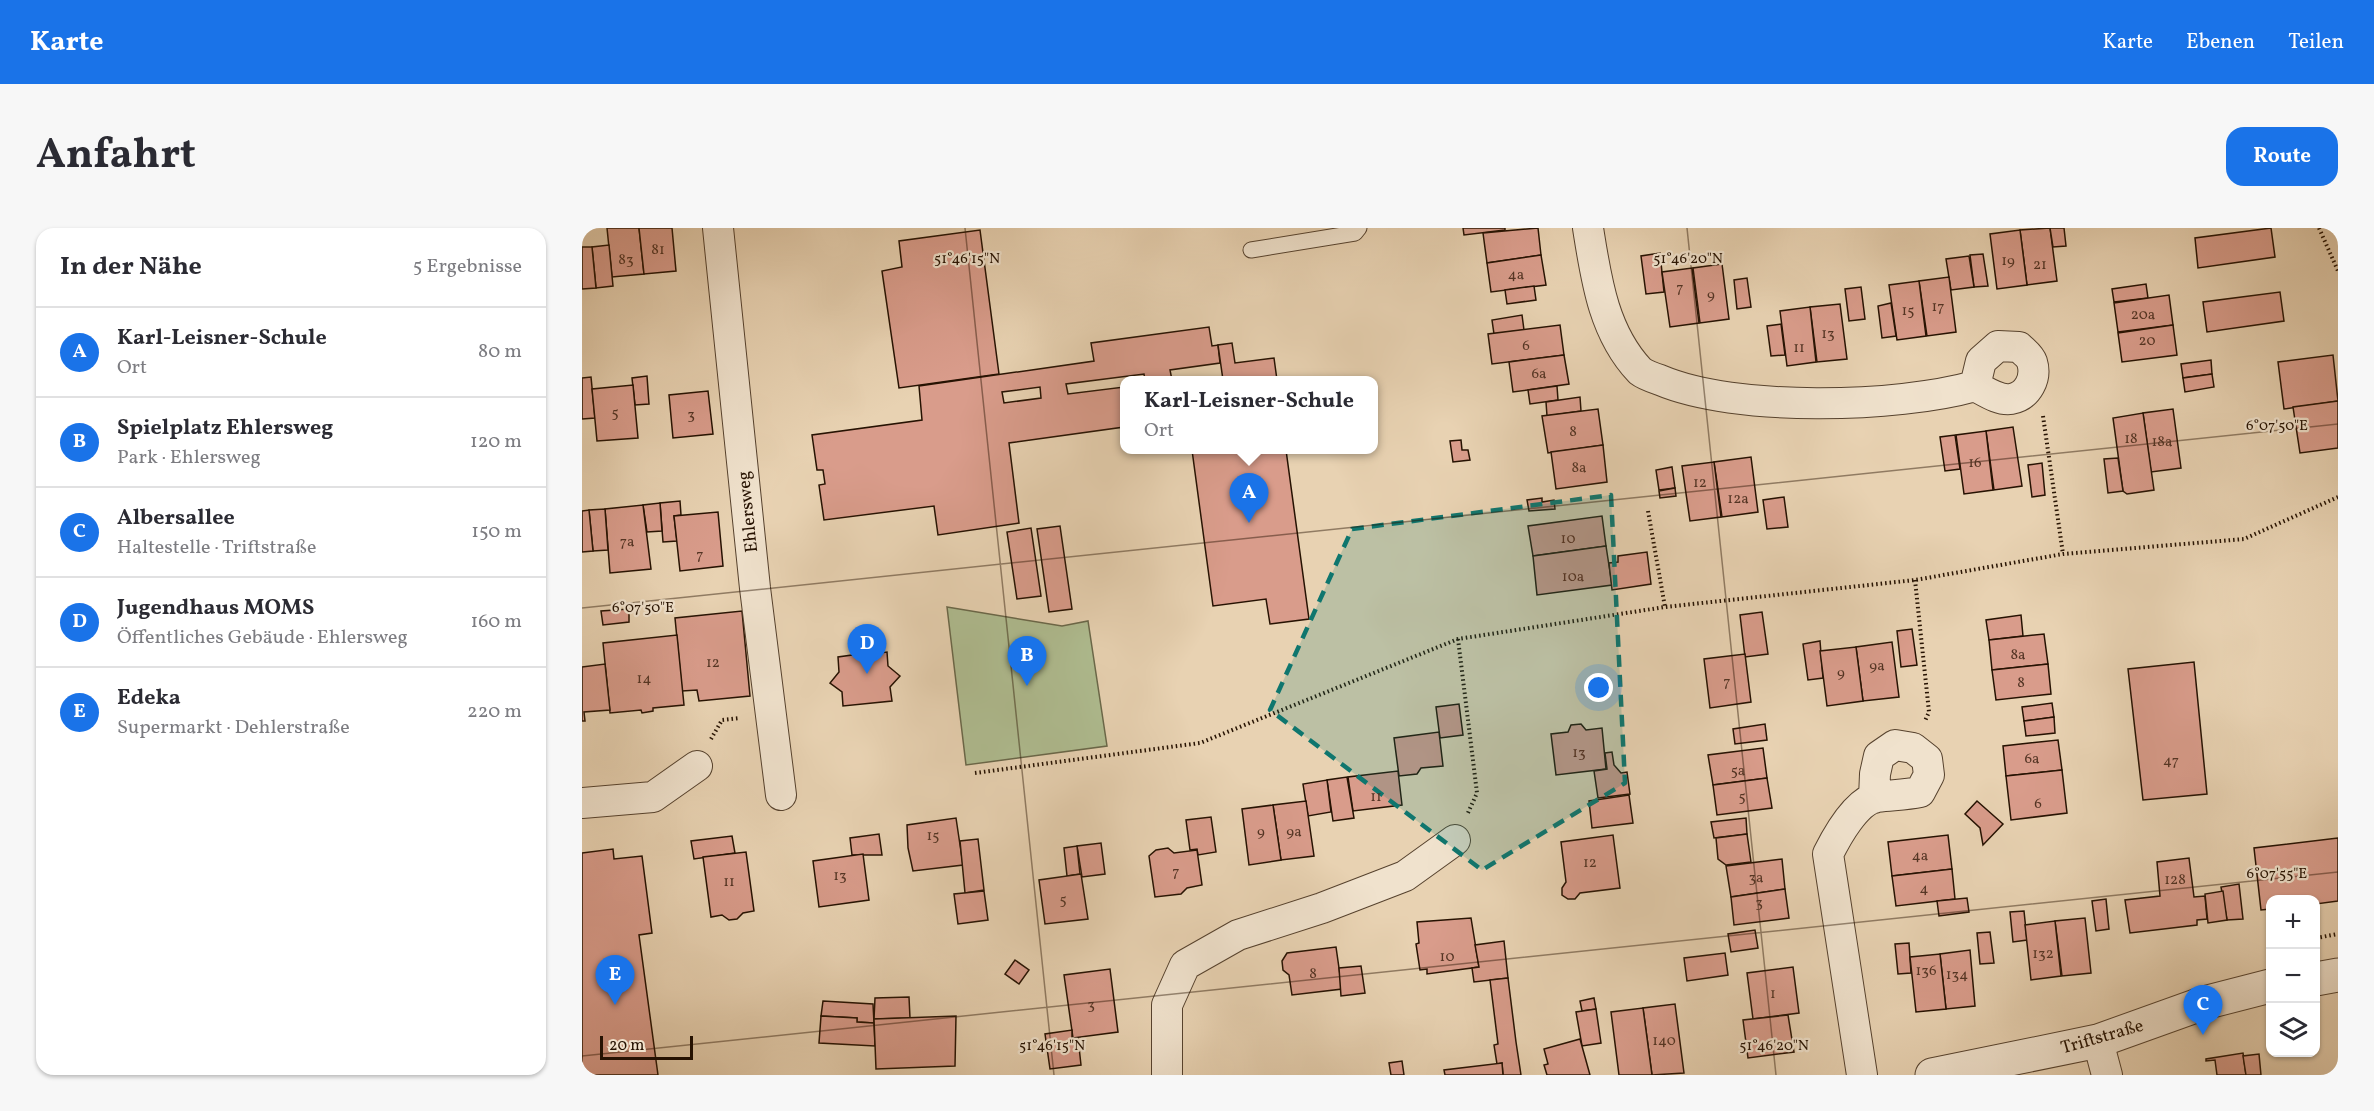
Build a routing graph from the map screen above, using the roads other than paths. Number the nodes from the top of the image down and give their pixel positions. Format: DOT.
graph roads {
  1 [pos="718,228"];
  2 [pos="1359,228"];
  3 [pos="1588,228"];
  4 [pos="1251,250"];
  5 [pos="1975,386"];
  6 [pos="697,766"];
  7 [pos="781,795"];
  8 [pos="1874,798"];
  9 [pos="582,803"];
  10 [pos="1455,840"];
  11 [pos="2338,975"];
  12 [pos="2320,978"];
  13 [pos="2266,987"];
  14 [pos="2098,1041"];
  15 [pos="1167,1075"];
  16 [pos="1862,1075"];
  17 [pos="1932,1075"];
  18 [pos="2107,1075"];
  1 -- 7 [label="street, Ehlersweg"];
  2 -- 4 [label="lane"];
  3 -- 5 [label="street"];
  5 -- 5 [label="street"];
  6 -- 9 [label="street"];
  8 -- 8 [label="street"];
  8 -- 16 [label="street"];
  10 -- 15 [label="street"];
  11 -- 12 [label="street"];
  13 -- 14 [label="street, Triftstraße"];
  14 -- 17 [label="street, Triftstraße"];
  14 -- 18 [label="street"];
}
